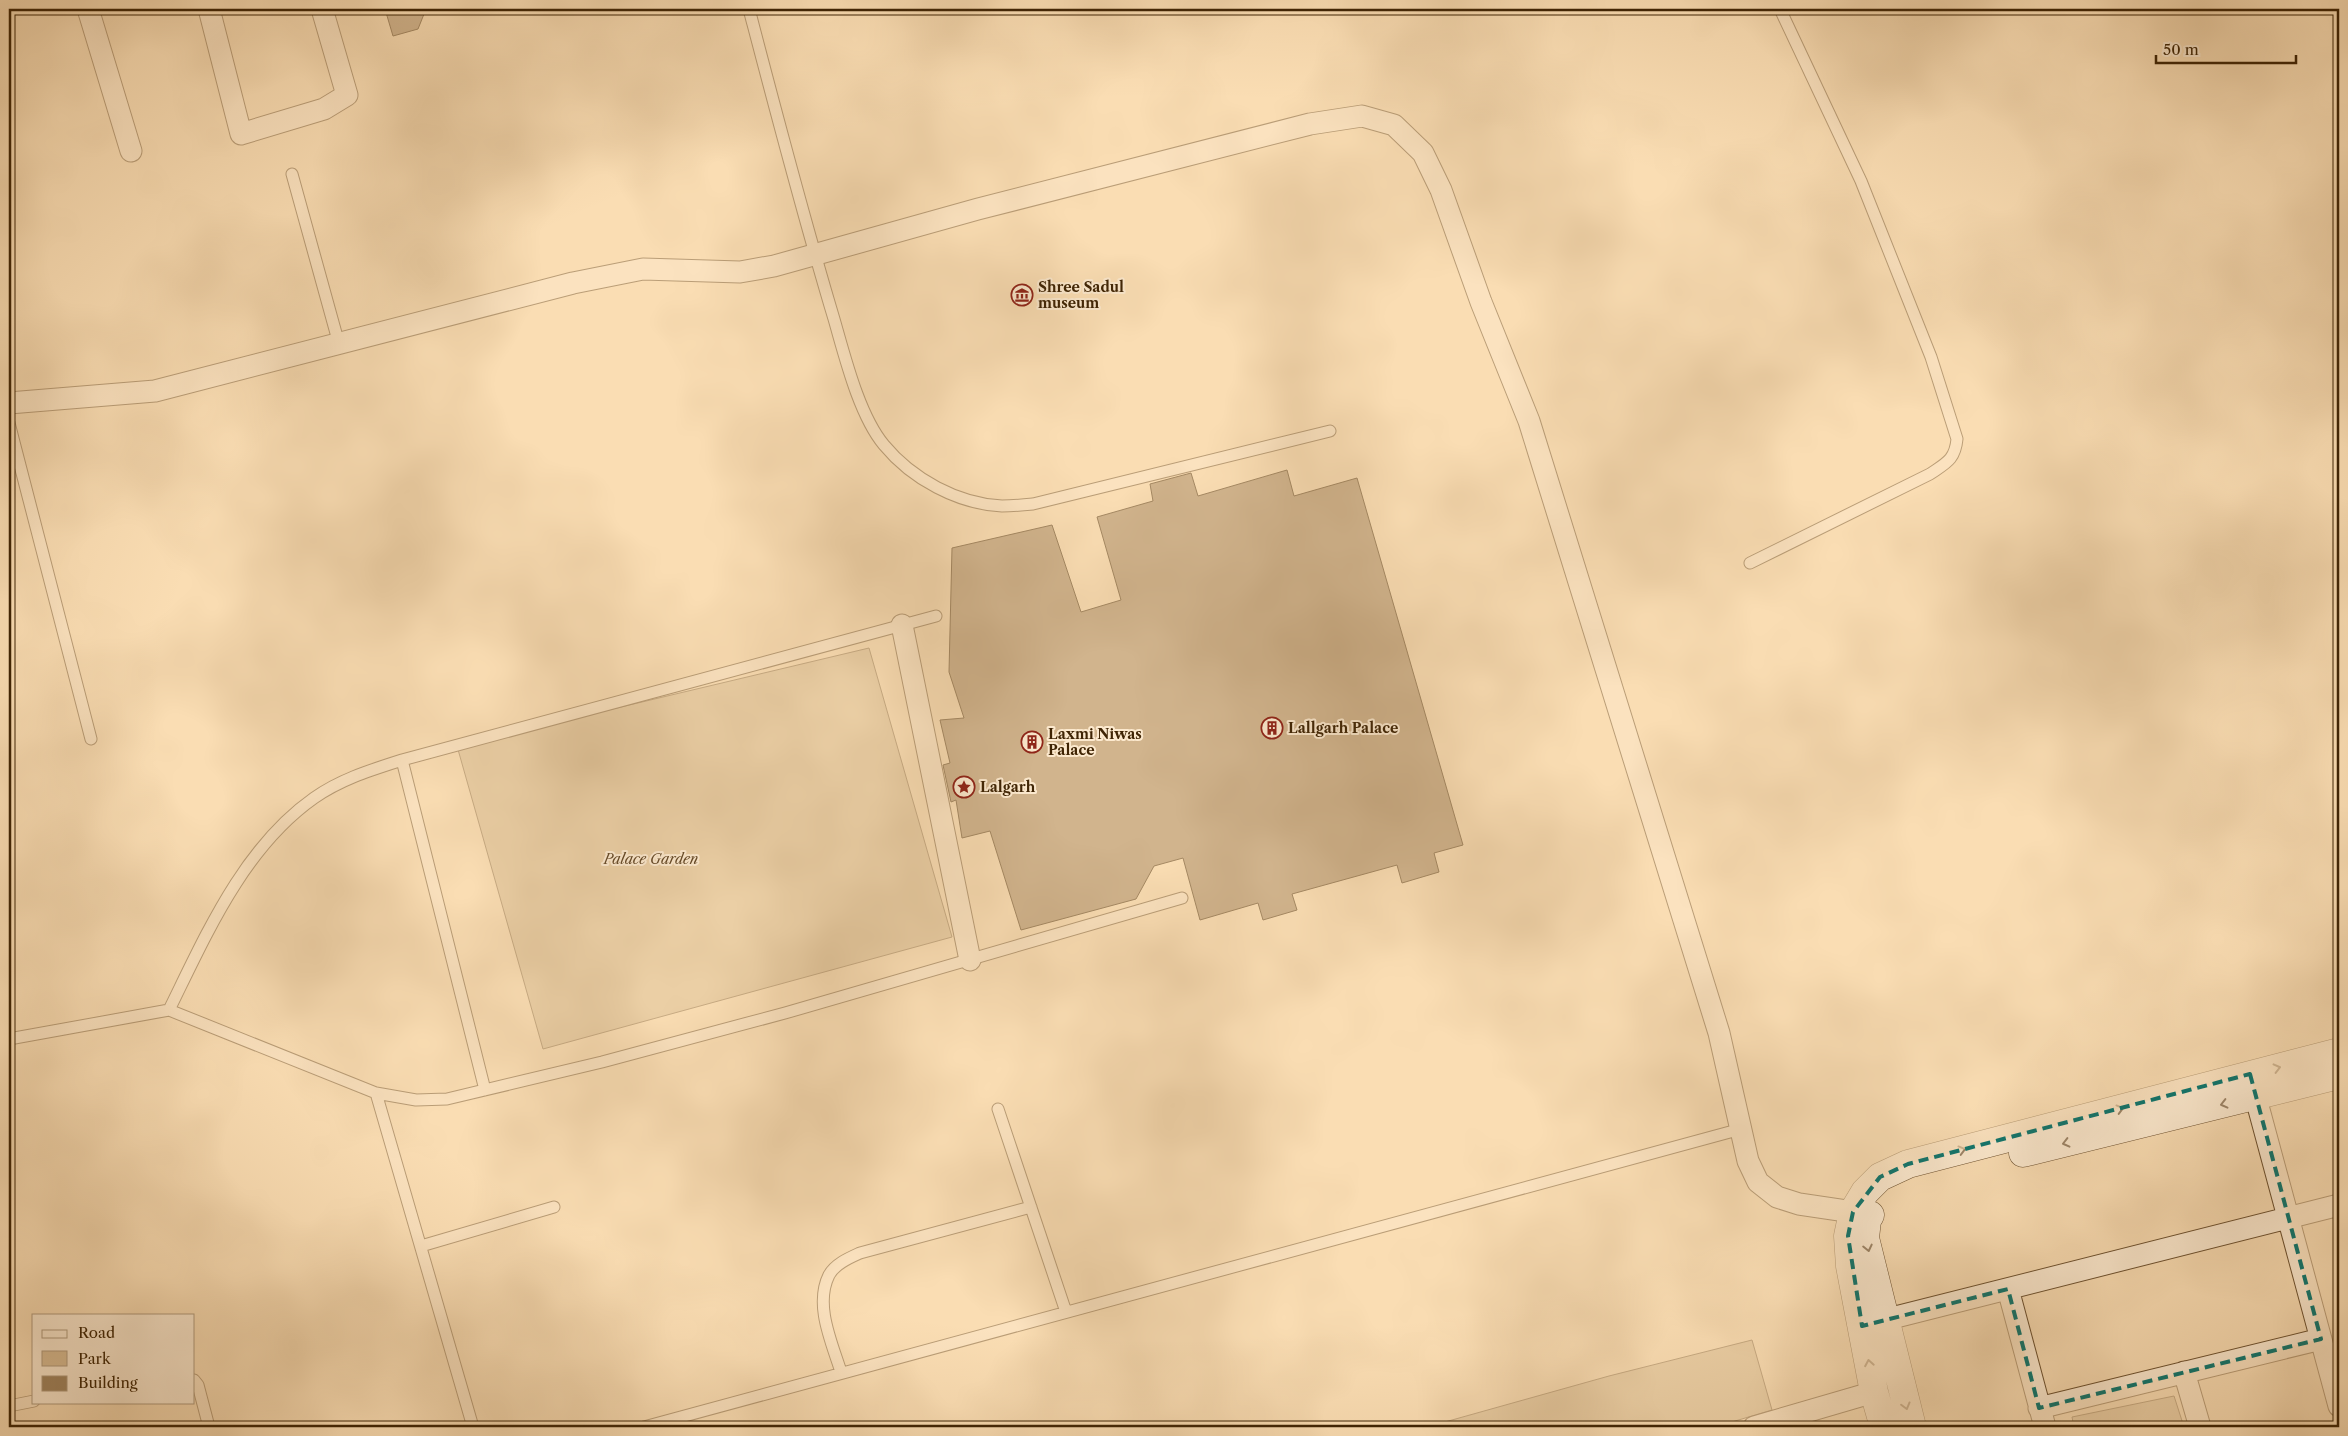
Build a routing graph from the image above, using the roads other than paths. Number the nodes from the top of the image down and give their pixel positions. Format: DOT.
graph roads {
  1 [pos="88,9"];
  2 [pos="209,9"];
  3 [pos="322,9"];
  4 [pos="749,9"];
  5 [pos="1780,9"];
  6 [pos="131,151"];
  7 [pos="292,174"];
  8 [pos="814,254"];
  9 [pos="340,344"];
  10 [pos="9,403"];
  11 [pos="9,423"];
  12 [pos="1330,431"];
  13 [pos="1750,563"];
  14 [pos="936,616"];
  15 [pos="902,625"];
  16 [pos="91,739"];
  17 [pos="402,760"];
  18 [pos="1182,898"];
  19 [pos="970,960"];
  20 [pos="169,1010"];
  21 [pos="9,1039"];
  22 [pos="2339,1052"];
  23 [pos="2339,1074"];
  24 [pos="2253,1085"];
  25 [pos="485,1090"];
  26 [pos="376,1093"];
  27 [pos="998,1109"];
  28 [pos="1741,1129"];
  29 [pos="2339,1205"];
  30 [pos="1030,1206"];
  31 [pos="554,1207"];
  32 [pos="1853,1212"];
  33 [pos="2288,1216"];
  34 [pos="421,1246"];
  35 [pos="2008,1289"];
  36 [pos="1066,1312"];
  37 [pos="1873,1323"];
  38 [pos="2321,1339"];
  39 [pos="841,1372"];
  40 [pos="2184,1372"];
  41 [pos="195,1381"];
  42 [pos="1874,1392"];
  43 [pos="32,1401"];
  44 [pos="9,1406"];
  45 [pos="2339,1406"];
  46 [pos="2042,1417"];
  47 [pos="209,1427"];
  48 [pos="473,1427"];
  49 [pos="644,1427"];
  50 [pos="1754,1427"];
  51 [pos="1884,1427"];
  52 [pos="1912,1427"];
  53 [pos="2200,1427"];
  1 -- 6 [label="street"];
  2 -- 3 [label="street"];
  4 -- 8 [label="lane"];
  5 -- 13 [label="lane"];
  7 -- 9 [label="lane"];
  8 -- 9 [label="street"];
  8 -- 12 [label="lane"];
  8 -- 28 [label="street"];
  9 -- 10 [label="street"];
  11 -- 16 [label="lane"];
  14 -- 15 [label="lane"];
  15 -- 17 [label="lane"];
  15 -- 19 [label="street"];
  17 -- 20 [label="lane"];
  17 -- 25 [label="lane"];
  18 -- 19 [label="lane"];
  19 -- 25 [label="lane"];
  20 -- 21 [label="lane"];
  20 -- 26 [label="lane"];
  24 -- 22 [label="street, one-way"];
  23 -- 24 [label="street"];
  32 -- 24 [label="street, one-way"];
  24 -- 33 [label="street"];
  24 -- 37 [label="street, one-way"];
  25 -- 26 [label="lane"];
  26 -- 34 [label="lane"];
  27 -- 30 [label="lane"];
  28 -- 32 [label="street"];
  28 -- 36 [label="lane"];
  29 -- 33 [label="street"];
  30 -- 36 [label="lane"];
  30 -- 39 [label="lane"];
  31 -- 34 [label="lane"];
  32 -- 37 [label="street"];
  33 -- 35 [label="street"];
  33 -- 38 [label="street"];
  34 -- 48 [label="lane"];
  35 -- 37 [label="street"];
  35 -- 46 [label="street"];
  36 -- 39 [label="lane"];
  42 -- 37 [label="street, one-way"];
  37 -- 52 [label="street, one-way"];
  38 -- 40 [label="street"];
  38 -- 45 [label="street"];
  39 -- 49 [label="lane"];
  40 -- 46 [label="street"];
  40 -- 53 [label="street"];
  41 -- 47 [label="lane"];
  42 -- 50 [label="street"];
  42 -- 51 [label="street"];
  43 -- 44 [label="lane"];
}
